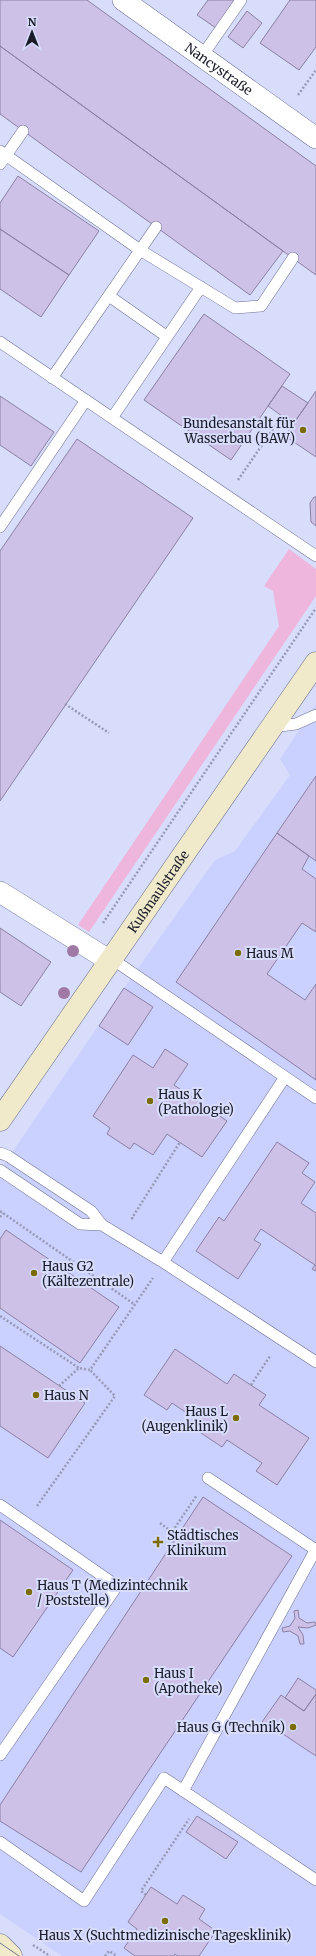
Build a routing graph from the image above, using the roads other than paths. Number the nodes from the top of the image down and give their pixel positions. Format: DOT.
graph roads {
  1 [pos="123,0"];
  2 [pos="241,0"];
  3 [pos="202,56"];
  4 [pos="23,131"];
  5 [pos="316,138"];
  6 [pos="2,157"];
  7 [pos="156,228"];
  8 [pos="140,250"];
  9 [pos="293,258"];
  10 [pos="201,287"];
  11 [pos="109,296"];
  12 [pos="166,336"];
  13 [pos="0,342"];
  14 [pos="52,378"];
  15 [pos="86,400"];
  16 [pos="112,418"];
  17 [pos="0,527"];
  18 [pos="316,556"];
  19 [pos="316,663"];
  20 [pos="316,715"];
  21 [pos="271,727"];
  22 [pos="0,892"];
  23 [pos="111,960"];
  24 [pos="285,1076"];
  25 [pos="316,1098"];
  26 [pos="0,1120"];
  27 [pos="0,1153"];
  28 [pos="0,1170"];
  29 [pos="102,1225"];
  30 [pos="163,1262"];
  31 [pos="316,1362"];
  32 [pos="208,1478"];
  33 [pos="0,1505"];
  34 [pos="316,1549"];
  35 [pos="0,1754"];
  36 [pos="183,1791"];
  37 [pos="0,1842"];
  38 [pos="316,1880"];
  39 [pos="0,1945"];
  40 [pos="0,1951"];
  41 [pos="8,1956"];
  42 [pos="11,1956"];
  1 -- 3 [label="street, Nancystraße"];
  2 -- 3 [label="lane"];
  3 -- 5 [label="street, Nancystraße"];
  4 -- 6 [label="lane"];
  6 -- 8 [label="lane"];
  7 -- 8 [label="lane"];
  8 -- 10 [label="lane"];
  8 -- 11 [label="lane"];
  9 -- 10 [label="lane"];
  10 -- 12 [label="lane"];
  11 -- 12 [label="lane"];
  11 -- 14 [label="lane"];
  12 -- 16 [label="lane"];
  13 -- 14 [label="lane"];
  14 -- 15 [label="lane"];
  15 -- 16 [label="lane"];
  15 -- 17 [label="lane"];
  16 -- 18 [label="lane"];
  19 -- 21 [label="street, Kußmaulstraße"];
  20 -- 21 [label="lane"];
  21 -- 23 [label="street, Kußmaulstraße"];
  22 -- 23 [label="street"];
  23 -- 24 [label="lane"];
  23 -- 26 [label="street, Kußmaulstraße"];
  24 -- 25 [label="lane"];
  24 -- 30 [label="lane"];
  27 -- 29 [label="lane"];
  28 -- 29 [label="lane"];
  29 -- 30 [label="lane"];
  30 -- 31 [label="lane"];
  32 -- 34 [label="lane"];
  33 -- 35 [label="lane"];
  34 -- 36 [label="lane"];
  36 -- 37 [label="lane"];
  36 -- 38 [label="lane"];
  39 -- 42 [label="street"];
  40 -- 41 [label="street"];
}
